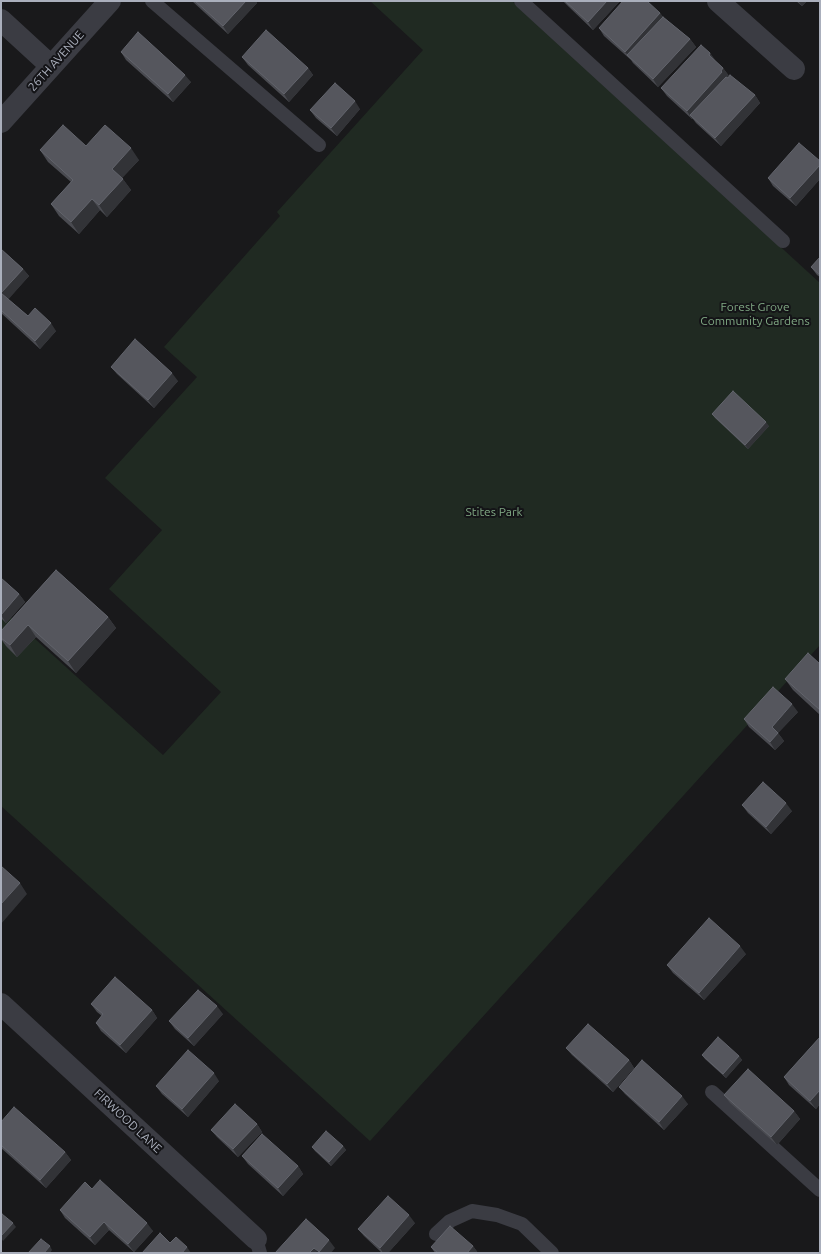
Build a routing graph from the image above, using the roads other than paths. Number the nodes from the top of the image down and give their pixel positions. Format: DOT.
graph roads {
  1 [pos="110,1"];
  2 [pos="152,1"];
  3 [pos="521,1"];
  4 [pos="718,1"];
  5 [pos="1,20"];
  6 [pos="51,66"];
  7 [pos="794,69"];
  8 [pos="1,122"];
  9 [pos="319,145"];
  10 [pos="783,241"];
  11 [pos="1,1004"];
  12 [pos="712,1092"];
  13 [pos="820,1190"];
  14 [pos="436,1234"];
  15 [pos="258,1246"];
  16 [pos="552,1253"];
  1 -- 6 [label="street, 26TH AVENUE"];
  2 -- 9 [label="lane"];
  3 -- 10 [label="lane"];
  4 -- 7 [label="street"];
  5 -- 6 [label="street"];
  6 -- 8 [label="street, 26TH AVENUE"];
  11 -- 15 [label="street, FIRWOOD LANE"];
  12 -- 13 [label="lane"];
  14 -- 16 [label="lane"];
}
